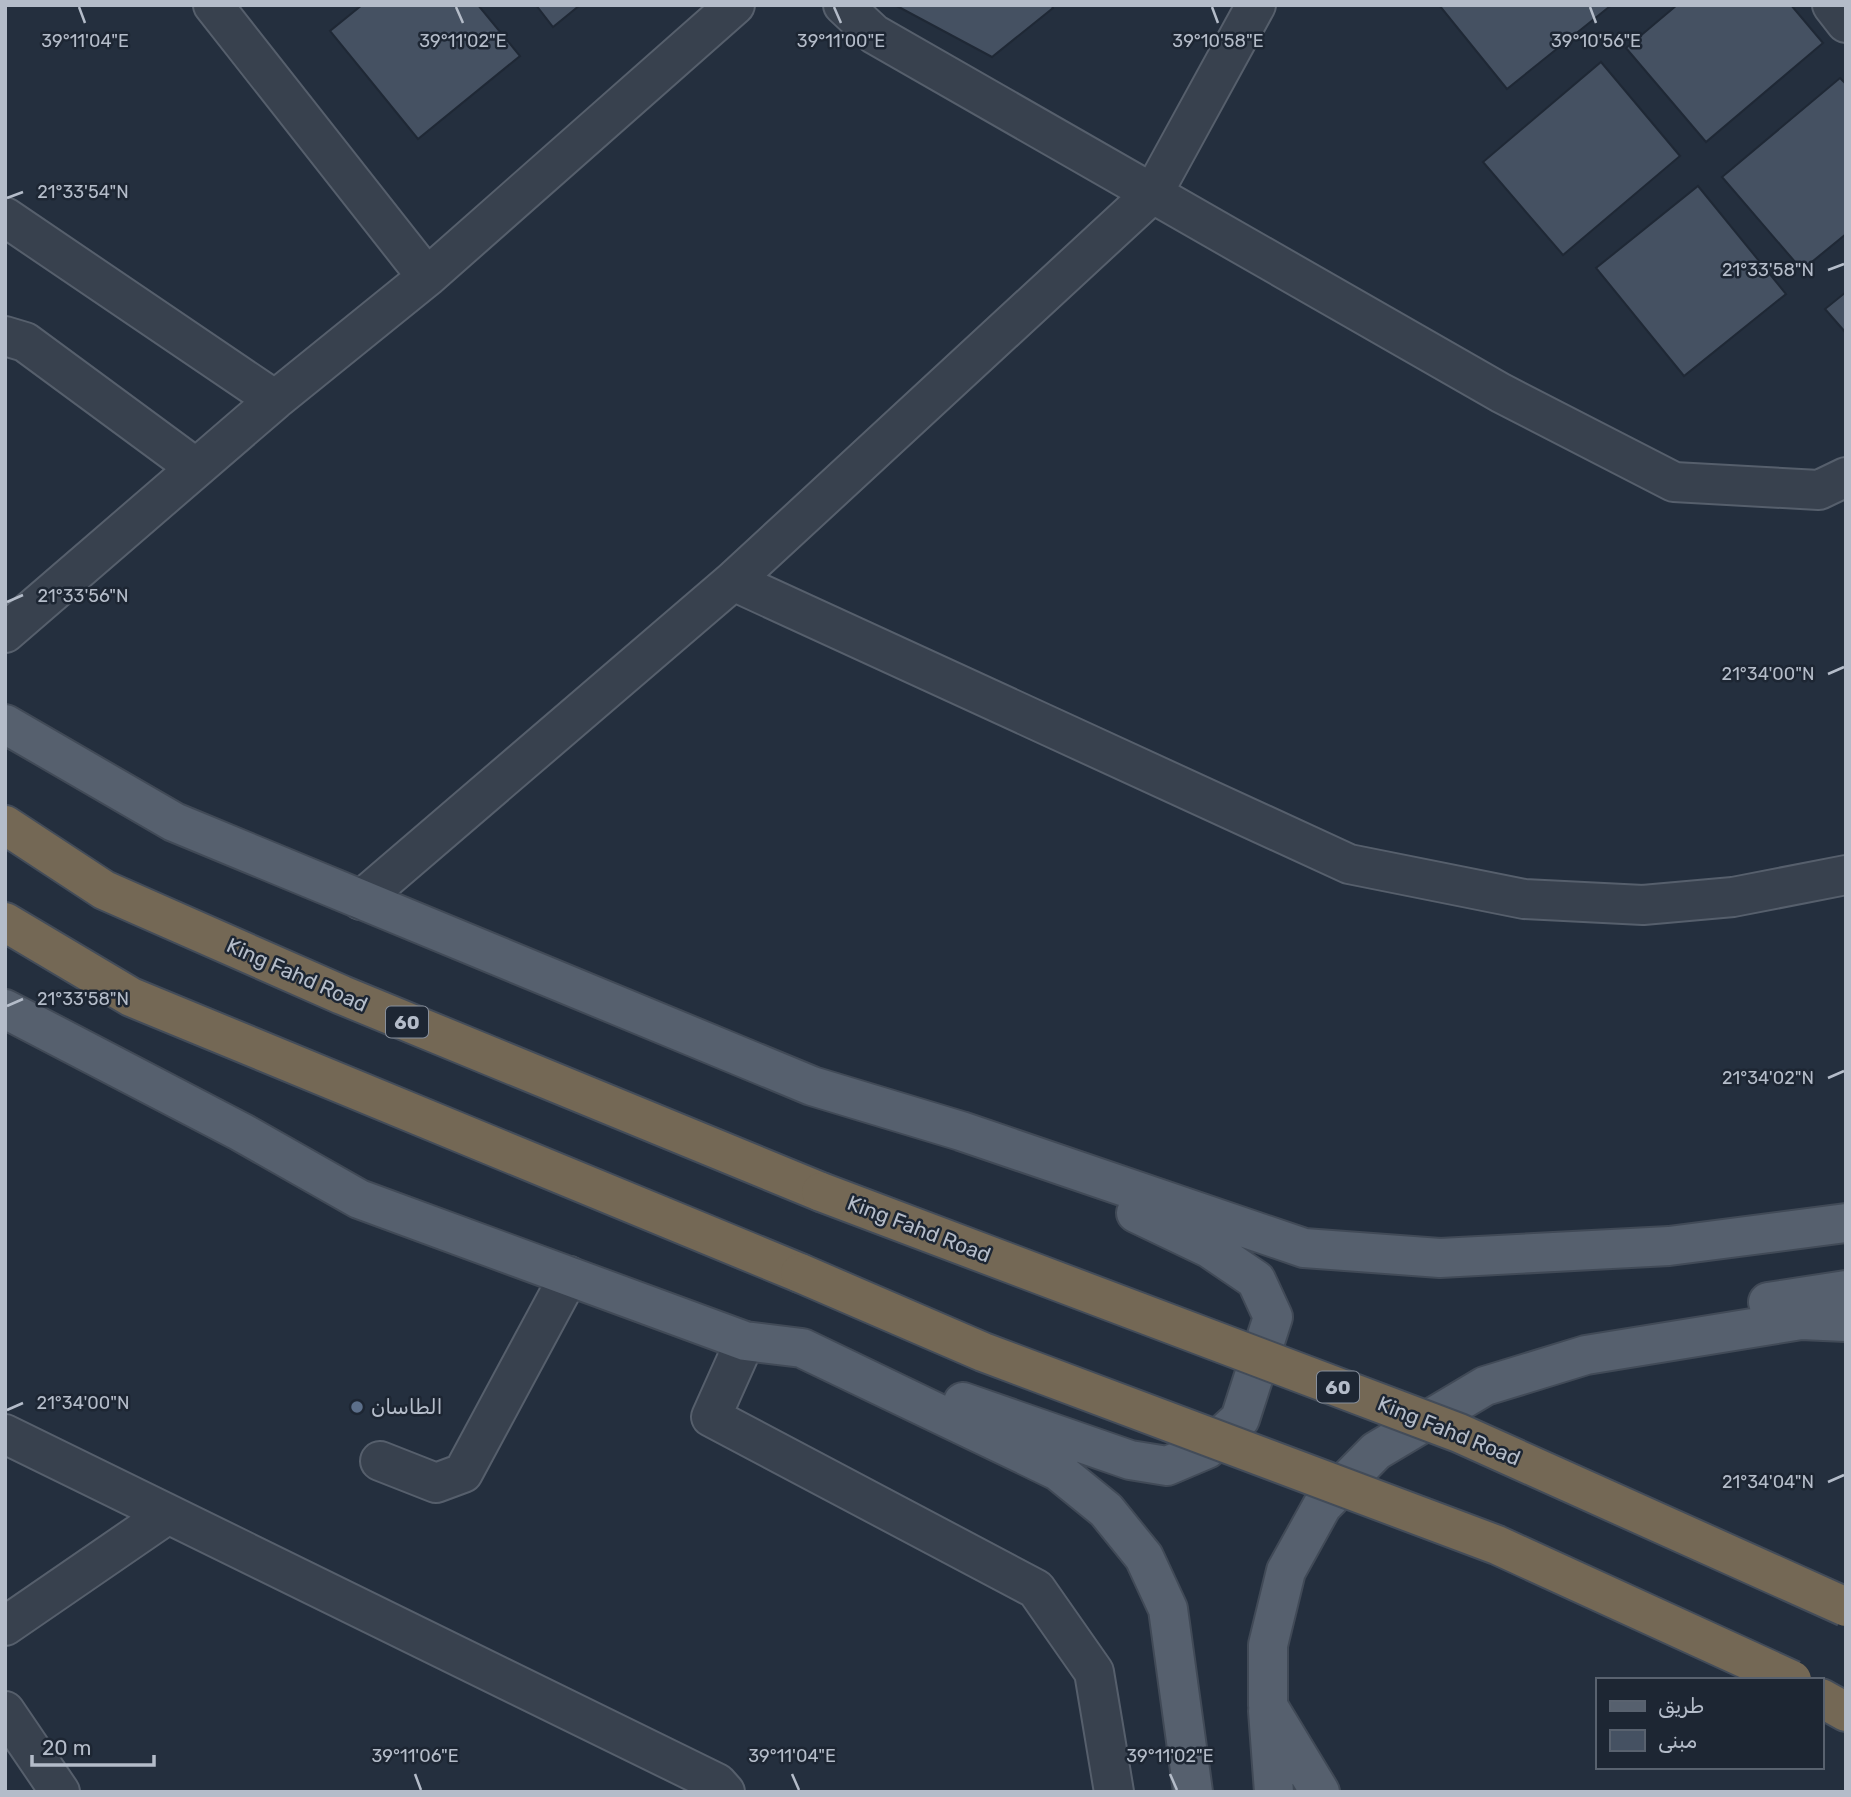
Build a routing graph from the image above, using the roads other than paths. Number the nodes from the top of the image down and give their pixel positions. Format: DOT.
graph roads {
  1 [pos="213,5"];
  2 [pos="734,5"];
  3 [pos="843,5"];
  4 [pos="1256,5"];
  5 [pos="1832,5"];
  6 [pos="1846,23"];
  7 [pos="1153,193"];
  8 [pos="5,217"];
  9 [pos="427,277"];
  10 [pos="5,336"];
  11 [pos="275,400"];
  12 [pos="196,468"];
  13 [pos="1846,477"];
  14 [pos="733,581"];
  15 [pos="5,633"];
  16 [pos="5,724"];
  17 [pos="5,825"];
  18 [pos="1846,874"];
  19 [pos="361,900"];
  20 [pos="5,922"];
  21 [pos="5,1009"];
  22 [pos="961,1131"];
  23 [pos="1846,1223"];
  24 [pos="569,1276"];
  25 [pos="1846,1290"];
  26 [pos="1846,1322"];
  27 [pos="745,1341"];
  28 [pos="802,1348"];
  29 [pos="1586,1355"];
  30 [pos="5,1434"];
  31 [pos="380,1461"];
  32 [pos="168,1514"];
  33 [pos="1846,1607"];
  34 [pos="5,1626"];
  35 [pos="1788,1678"];
  36 [pos="1823,1699"];
  37 [pos="1268,1706"];
  38 [pos="5,1711"];
  39 [pos="1846,1712"];
  40 [pos="60,1792"];
  41 [pos="725,1792"];
  42 [pos="1114,1792"];
  43 [pos="1193,1792"];
  44 [pos="1274,1792"];
  45 [pos="1320,1792"];
  1 -- 9 [label="street"];
  2 -- 9 [label="street"];
  3 -- 7 [label="street"];
  4 -- 7 [label="street"];
  5 -- 6 [label="street"];
  7 -- 13 [label="street"];
  7 -- 14 [label="street"];
  8 -- 11 [label="street"];
  9 -- 11 [label="street"];
  10 -- 12 [label="street"];
  11 -- 12 [label="street"];
  12 -- 15 [label="street"];
  14 -- 18 [label="street"];
  14 -- 19 [label="street"];
  16 -- 19 [label="main road"];
  17 -- 33 [label="highway, King Fahd Road / 60, bridge"];
  19 -- 22 [label="main road"];
  20 -- 35 [label="highway, bridge"];
  21 -- 24 [label="main road"];
  22 -- 23 [label="main road"];
  22 -- 28 [label="main road"];
  24 -- 27 [label="main road"];
  24 -- 31 [label="street"];
  25 -- 29 [label="main road"];
  26 -- 29 [label="main road"];
  27 -- 28 [label="main road"];
  27 -- 42 [label="street"];
  28 -- 43 [label="main road"];
  29 -- 37 [label="main road"];
  30 -- 32 [label="street"];
  32 -- 34 [label="street"];
  32 -- 41 [label="street"];
  36 -- 39 [label="highway"];
  37 -- 44 [label="main road"];
  37 -- 45 [label="main road"];
  38 -- 40 [label="street"];
}
